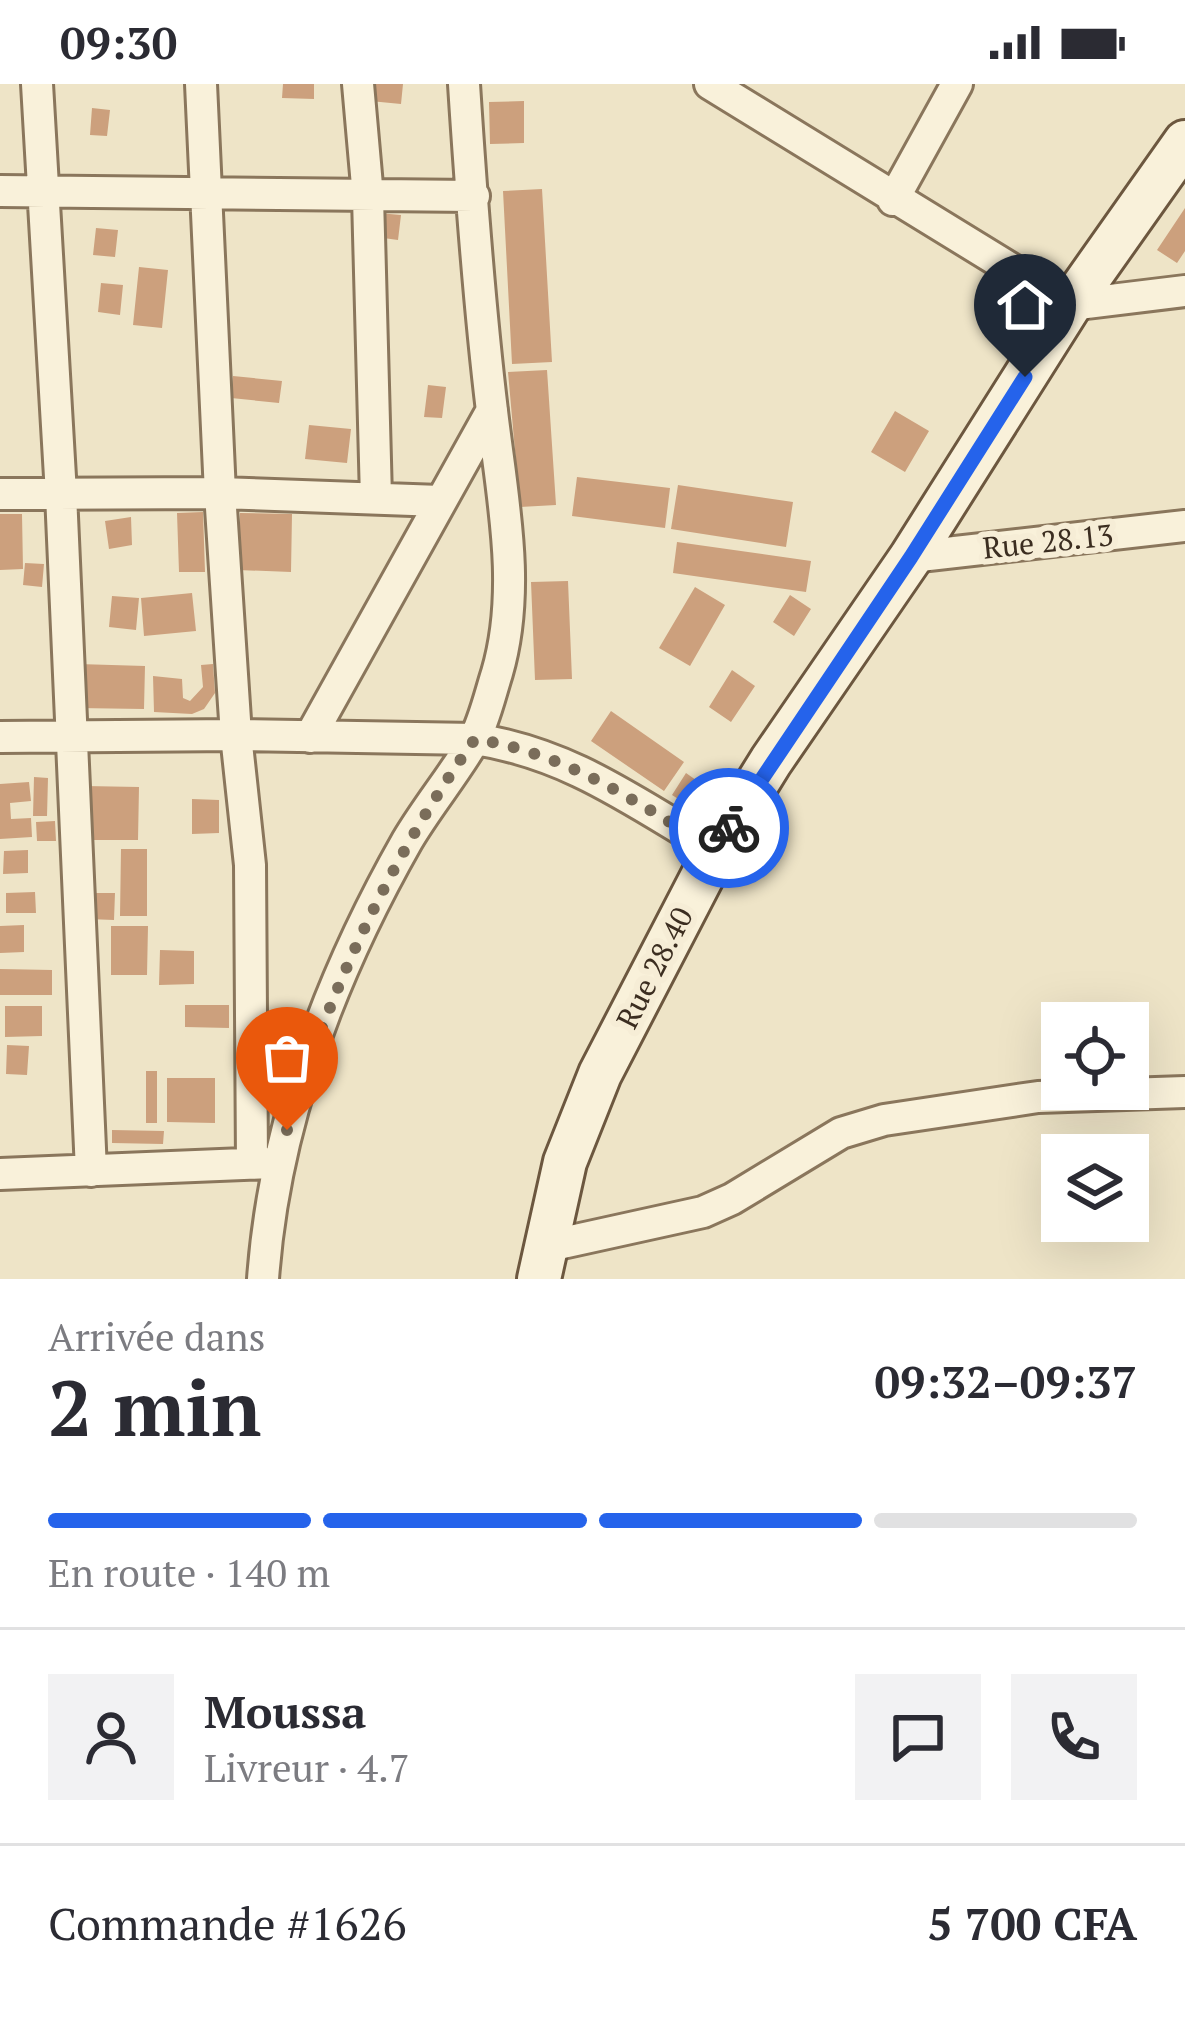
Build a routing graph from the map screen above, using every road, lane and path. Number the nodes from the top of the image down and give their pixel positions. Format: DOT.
graph roads {
  1 [pos="37,84"];
  2 [pos="201,84"];
  3 [pos="358,84"];
  4 [pos="464,84"];
  5 [pos="957,84"];
  6 [pos="715,85"];
  7 [pos="1185,142"];
  8 [pos="0,190"];
  9 [pos="41,190"];
  10 [pos="208,194"];
  11 [pos="474,196"];
  12 [pos="368,197"];
  13 [pos="893,200"];
  14 [pos="1185,291"];
  15 [pos="1070,305"];
  16 [pos="492,410"];
  17 [pos="220,493"];
  18 [pos="0,494"];
  19 [pos="61,494"];
  20 [pos="376,499"];
  21 [pos="440,500"];
  22 [pos="1185,526"];
  23 [pos="911,557"];
  24 [pos="70,735"];
  25 [pos="236,735"];
  26 [pos="0,737"];
  27 [pos="310,737"];
  28 [pos="475,739"];
  29 [pos="716,850"];
  30 [pos="1185,1092"];
  31 [pos="265,1163"];
  32 [pos="91,1171"];
  33 [pos="0,1174"];
  34 [pos="541,1263"];
  35 [pos="263,1279"];
  1 -- 9 [label="street"];
  2 -- 10 [label="street"];
  3 -- 12 [label="street"];
  4 -- 11 [label="street"];
  5 -- 13 [label="street"];
  6 -- 13 [label="street"];
  7 -- 15 [label="street, Rue 28.40"];
  8 -- 9 [label="street"];
  9 -- 10 [label="street"];
  9 -- 19 [label="street"];
  10 -- 12 [label="street"];
  10 -- 17 [label="street"];
  11 -- 12 [label="street"];
  11 -- 16 [label="street"];
  12 -- 20 [label="street"];
  13 -- 15 [label="street"];
  14 -- 15 [label="street"];
  15 -- 23 [label="street, Rue 28.40"];
  16 -- 21 [label="street"];
  16 -- 28 [label="street"];
  17 -- 19 [label="street"];
  17 -- 20 [label="street"];
  17 -- 25 [label="street"];
  18 -- 19 [label="street"];
  19 -- 24 [label="street"];
  20 -- 21 [label="street"];
  21 -- 27 [label="street"];
  22 -- 23 [label="street, Rue 28.13"];
  23 -- 29 [label="street, Rue 28.40"];
  24 -- 25 [label="street"];
  24 -- 26 [label="street"];
  24 -- 32 [label="street"];
  25 -- 27 [label="street"];
  25 -- 31 [label="street"];
  27 -- 28 [label="street"];
  28 -- 29 [label="street"];
  28 -- 31 [label="street"];
  29 -- 34 [label="street, Rue 28.40"];
  30 -- 34 [label="street"];
  31 -- 32 [label="street"];
  31 -- 35 [label="street"];
  32 -- 33 [label="street"];
}
